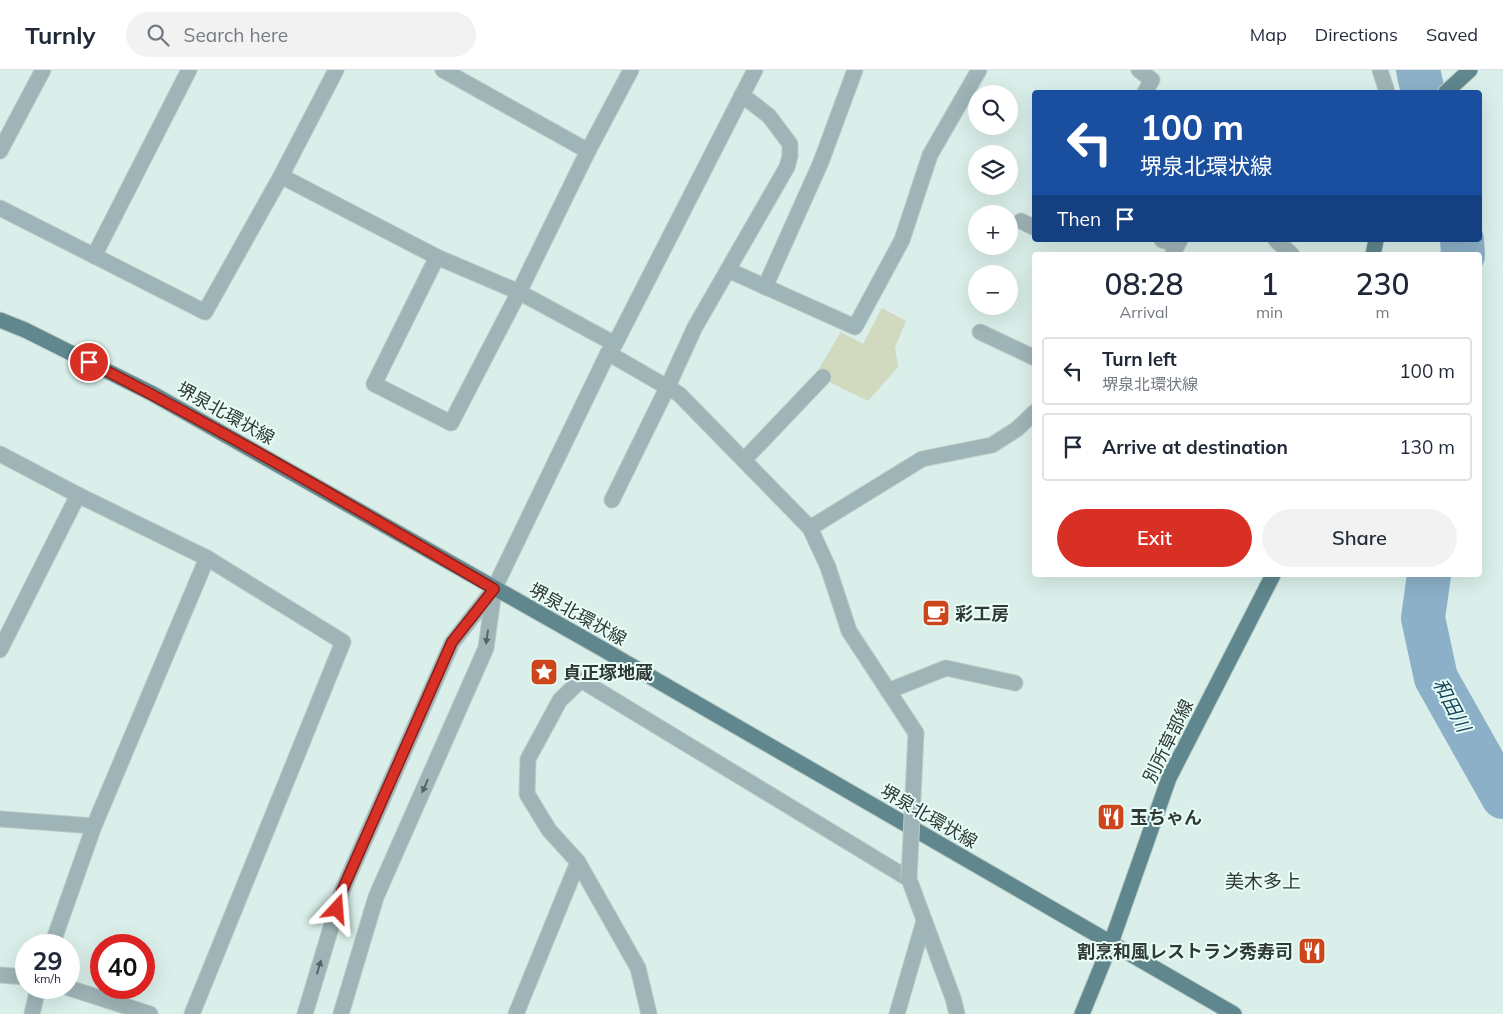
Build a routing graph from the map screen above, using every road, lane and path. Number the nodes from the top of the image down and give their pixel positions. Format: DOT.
graph roads {
  1 [pos="43,70"];
  2 [pos="189,70"];
  3 [pos="336,70"];
  4 [pos="443,70"];
  5 [pos="631,70"];
  6 [pos="755,70"];
  7 [pos="855,70"];
  8 [pos="979,70"];
  9 [pos="1139,70"];
  10 [pos="1380,70"];
  11 [pos="1464,75"];
  12 [pos="469,76"];
  13 [pos="1146,90"];
  14 [pos="1386,90"];
  15 [pos="1448,90"];
  16 [pos="742,95"];
  17 [pos="588,150"];
  18 [pos="0,151"];
  19 [pos="281,176"];
  20 [pos="0,208"];
  21 [pos="1021,221"];
  22 [pos="1032,226"];
  23 [pos="1278,242"];
  24 [pos="1289,252"];
  25 [pos="94,256"];
  26 [pos="437,257"];
  27 [pos="728,270"];
  28 [pos="765,287"];
  29 [pos="518,292"];
  30 [pos="0,320"];
  31 [pos="980,332"];
  32 [pos="611,349"];
  33 [pos="1032,357"];
  34 [pos="823,377"];
  35 [pos="668,386"];
  36 [pos="1032,415"];
  37 [pos="0,454"];
  38 [pos="744,460"];
  39 [pos="78,496"];
  40 [pos="612,500"];
  41 [pos="810,528"];
  42 [pos="207,558"];
  43 [pos="1272,577"];
  44 [pos="494,589"];
  45 [pos="0,650"];
  46 [pos="1015,683"];
  47 [pos="888,691"];
  48 [pos="0,819"];
  49 [pos="94,826"];
  50 [pos="578,862"];
  51 [pos="909,879"];
  52 [pos="924,921"];
  53 [pos="56,934"];
  54 [pos="1111,943"];
  55 [pos="0,975"];
  56 [pos="15,976"];
  57 [pos="80,992"];
  58 [pos="953,998"];
  59 [pos="35,999"];
  60 [pos="32,1014"];
  61 [pos="150,1014"];
  62 [pos="192,1014"];
  63 [pos="305,1014"];
  64 [pos="341,1014"];
  65 [pos="516,1014"];
  66 [pos="649,1014"];
  67 [pos="897,1014"];
  68 [pos="946,1014"];
  69 [pos="957,1014"];
  70 [pos="1082,1014"];
  71 [pos="1234,1014"];
  1 -- 18 [label="street"];
  2 -- 25 [label="street"];
  3 -- 19 [label="street"];
  4 -- 12 [label="street"];
  5 -- 17 [label="street"];
  6 -- 16 [label="street"];
  7 -- 28 [label="street"];
  8 -- 28 [label="street"];
  9 -- 13 [label="street"];
  10 -- 14 [label="street"];
  11 -- 15 [label="main road"];
  12 -- 17 [label="street"];
  16 -- 27 [label="street"];
  16 -- 32 [label="street"];
  17 -- 29 [label="street"];
  19 -- 25 [label="street"];
  19 -- 26 [label="street"];
  20 -- 25 [label="street"];
  21 -- 22 [label="street"];
  23 -- 24 [label="street"];
  26 -- 29 [label="street"];
  26 -- 29 [label="street"];
  27 -- 28 [label="street"];
  27 -- 35 [label="street"];
  29 -- 32 [label="street"];
  30 -- 44 [label="main road, 堺泉北環状線"];
  31 -- 33 [label="street"];
  32 -- 35 [label="street"];
  32 -- 44 [label="street"];
  34 -- 38 [label="street"];
  35 -- 38 [label="street"];
  35 -- 40 [label="street"];
  36 -- 41 [label="street"];
  37 -- 39 [label="street"];
  38 -- 41 [label="street"];
  39 -- 42 [label="street"];
  39 -- 45 [label="street"];
  41 -- 47 [label="street"];
  42 -- 49 [label="street"];
  42 -- 62 [label="street"];
  43 -- 54 [label="main road, 別所草部線"];
  44 -- 54 [label="main road, 堺泉北環状線"];
  63 -- 44 [label="street, one-way"];
  44 -- 64 [label="street, one-way"];
  46 -- 47 [label="street"];
  47 -- 51 [label="street, bridge"];
  48 -- 49 [label="street"];
  49 -- 53 [label="street"];
  50 -- 51 [label="street"];
  50 -- 65 [label="street"];
  50 -- 66 [label="street"];
  51 -- 52 [label="street"];
  52 -- 58 [label="street"];
  52 -- 67 [label="street"];
  54 -- 70 [label="main road, 別所草部線"];
  54 -- 71 [label="main road, 堺泉北環状線"];
  55 -- 56 [label="street"];
  57 -- 61 [label="street"];
  58 -- 68 [label="street"];
  58 -- 69 [label="street"];
  59 -- 60 [label="street"];
}
